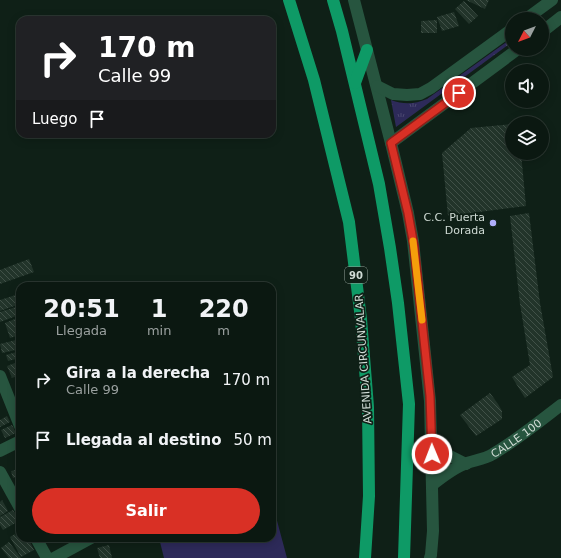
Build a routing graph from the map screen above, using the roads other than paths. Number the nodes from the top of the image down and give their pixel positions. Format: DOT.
graph roads {
  1 [pos="289,0"];
  2 [pos="333,0"];
  3 [pos="354,0"];
  4 [pos="552,0"];
  5 [pos="536,12"];
  6 [pos="561,18"];
  7 [pos="549,27"];
  8 [pos="505,34"];
  9 [pos="367,50"];
  10 [pos="509,56"];
  11 [pos="355,83"];
  12 [pos="377,86"];
  13 [pos="391,143"];
  14 [pos="0,376"];
  15 [pos="561,405"];
  16 [pos="16,416"];
  17 [pos="432,439"];
  18 [pos="16,443"];
  19 [pos="0,451"];
  20 [pos="466,464"];
  21 [pos="0,472"];
  22 [pos="432,485"];
  23 [pos="16,501"];
  24 [pos="38,542"];
  25 [pos="84,542"];
  26 [pos="47,558"];
  27 [pos="54,558"];
  28 [pos="365,558"];
  29 [pos="404,558"];
  30 [pos="430,558"];
  1 -- 28 [label="highway, AVENIDA CIRCUNVALAR / 90"];
  2 -- 11 [label="highway"];
  3 -- 9 [label="street"];
  4 -- 5 [label="street"];
  6 -- 7 [label="street"];
  8 -- 12 [label="street"];
  9 -- 11 [label="highway"];
  9 -- 12 [label="street"];
  10 -- 13 [label="street"];
  11 -- 29 [label="highway"];
  12 -- 13 [label="street"];
  13 -- 17 [label="street"];
  14 -- 16 [label="street"];
  15 -- 20 [label="street, CALLE 100"];
  17 -- 20 [label="street"];
  17 -- 22 [label="street"];
  18 -- 19 [label="street"];
  20 -- 22 [label="street, CALLE 100"];
  21 -- 23 [label="street"];
  22 -- 30 [label="street"];
  24 -- 26 [label="street"];
  25 -- 27 [label="street"];
}
